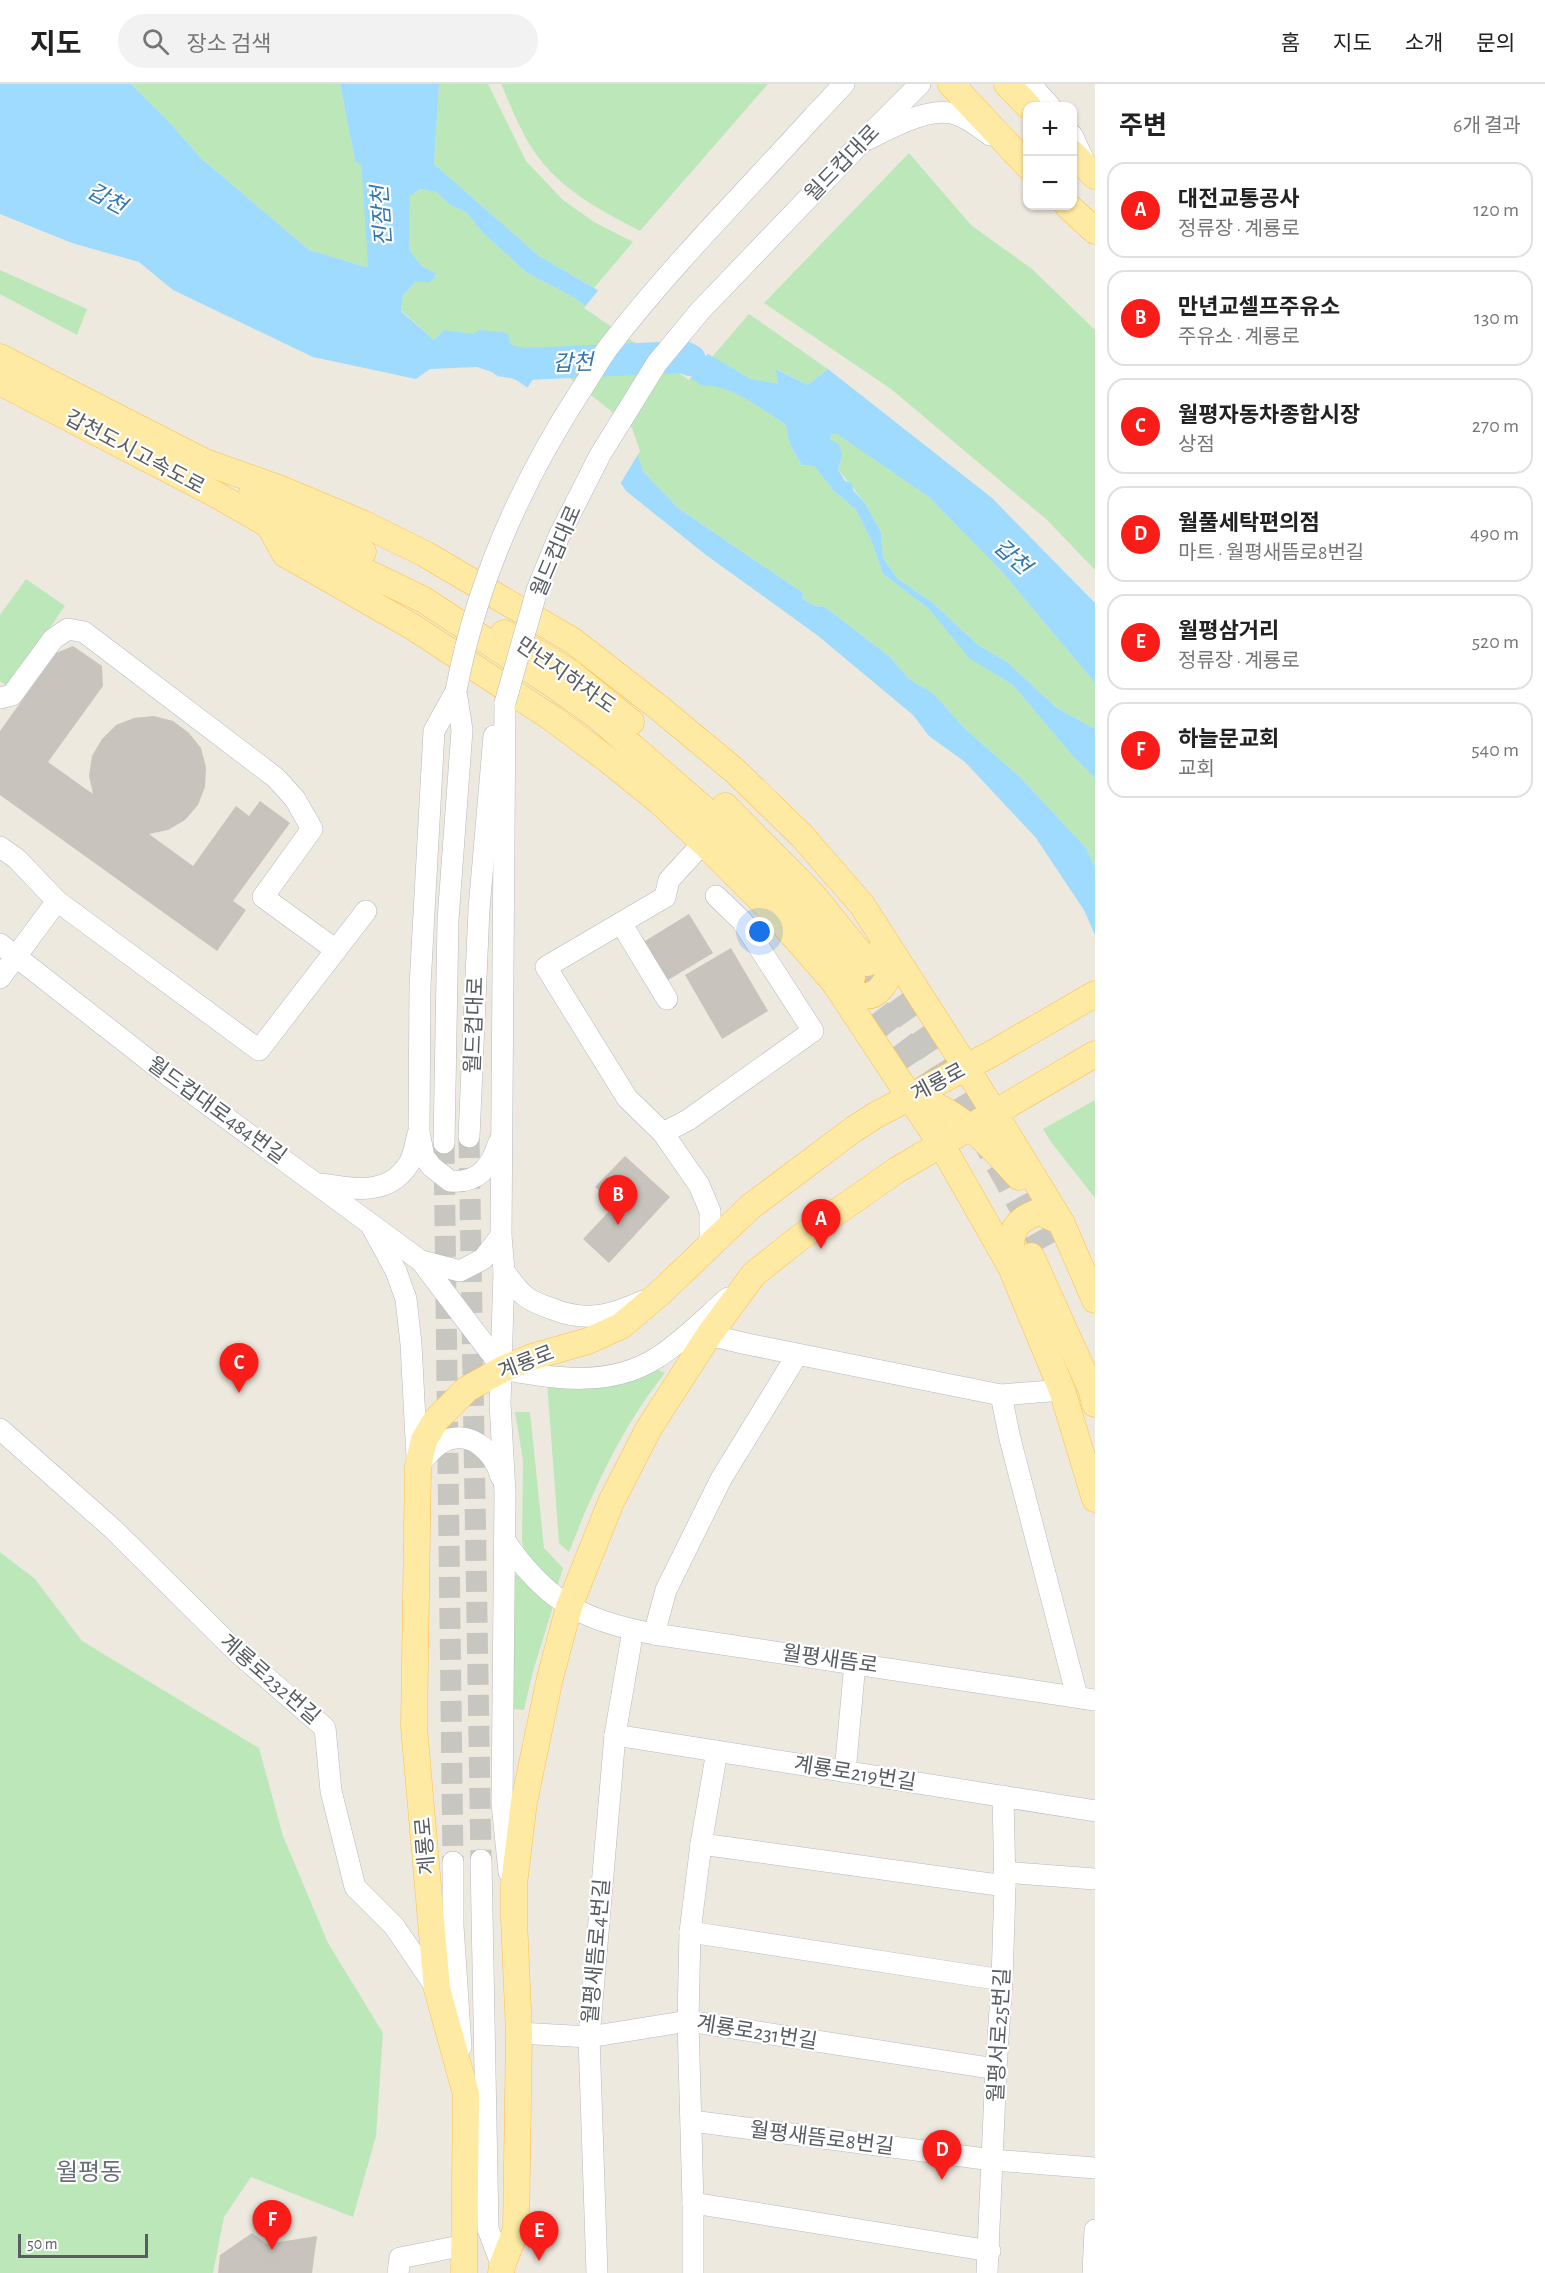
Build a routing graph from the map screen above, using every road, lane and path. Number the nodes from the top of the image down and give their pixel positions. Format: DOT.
graph roads {
  1 [pos="828,84"];
  2 [pos="844,84"];
  3 [pos="920,84"];
  4 [pos="951,84"];
  5 [pos="1007,84"];
  6 [pos="1030,84"];
  7 [pos="1024,102"];
  8 [pos="1046,102"];
  9 [pos="814,116"];
  10 [pos="862,141"];
  11 [pos="1077,147"];
  12 [pos="1020,159"];
  13 [pos="1085,166"];
  14 [pos="1072,210"];
  15 [pos="1095,231"];
  16 [pos="0,357"];
  17 [pos="0,382"];
  18 [pos="205,462"];
  19 [pos="269,525"];
  20 [pos="456,691"];
  21 [pos="0,698"];
  22 [pos="506,703"];
  23 [pos="703,843"];
  24 [pos="0,847"];
  25 [pos="716,896"];
  26 [pos="57,901"];
  27 [pos="366,911"];
  28 [pos="621,923"];
  29 [pos="880,935"];
  30 [pos="8,950"];
  31 [pos="336,950"];
  32 [pos="851,974"];
  33 [pos="0,978"];
  34 [pos="1095,994"];
  35 [pos="667,999"];
  36 [pos="1095,1054"];
  37 [pos="966,1067"];
  38 [pos="911,1096"];
  39 [pos="993,1113"];
  40 [pos="419,1132"];
  41 [pos="663,1133"];
  42 [pos="502,1136"];
  43 [pos="469,1137"];
  44 [pos="444,1143"];
  45 [pos="941,1144"];
  46 [pos="315,1182"];
  47 [pos="369,1221"];
  48 [pos="1061,1222"];
  49 [pos="501,1236"];
  50 [pos="710,1246"];
  51 [pos="1029,1257"];
  52 [pos="421,1261"];
  53 [pos="504,1271"];
  54 [pos="754,1274"];
  55 [pos="660,1293"];
  56 [pos="1095,1300"];
  57 [pos="708,1335"];
  58 [pos="797,1355"];
  59 [pos="1095,1364"];
  60 [pos="503,1369"];
  61 [pos="1062,1390"];
  62 [pos="1001,1395"];
  63 [pos="1095,1404"];
  64 [pos="7,1436"];
  65 [pos="423,1460"];
  66 [pos="505,1493"];
  67 [pos="1095,1499"];
  68 [pos="505,1541"];
  69 [pos="569,1607"];
  70 [pos="633,1630"];
  71 [pos="654,1634"];
  72 [pos="855,1663"];
  73 [pos="1086,1698"];
  74 [pos="615,1736"];
  75 [pos="717,1752"];
  76 [pos="844,1772"];
  77 [pos="1003,1796"];
  78 [pos="1095,1811"];
  79 [pos="701,1844"];
  80 [pos="481,1860"];
  81 [pos="453,1862"];
  82 [pos="1004,1879"];
  83 [pos="1095,1879"];
  84 [pos="514,1919"];
  85 [pos="690,1932"];
  86 [pos="1002,1980"];
  87 [pos="437,1989"];
  88 [pos="688,2022"];
  89 [pos="519,2033"];
  90 [pos="589,2037"];
  91 [pos="996,2069"];
  92 [pos="466,2094"];
  93 [pos="692,2121"];
  94 [pos="993,2160"];
  95 [pos="1095,2168"];
  96 [pos="693,2203"];
  97 [pos="1095,2230"];
  98 [pos="465,2245"];
  99 [pos="990,2251"];
  100 [pos="395,2268"];
  101 [pos="502,2270"];
  102 [pos="464,2273"];
  103 [pos="597,2273"];
  104 [pos="693,2273"];
  105 [pos="987,2273"];
  106 [pos="1093,2273"];
  1 -- 9 [label="street"];
  2 -- 9 [label="street, 월드컵대로"];
  3 -- 10 [label="street, 월드컵대로"];
  4 -- 12 [label="main road"];
  5 -- 7 [label="main road"];
  6 -- 8 [label="street"];
  9 -- 20 [label="street, 월드컵대로, bridge"];
  10 -- 12 [label="street"];
  10 -- 22 [label="street, 월드컵대로, bridge"];
  11 -- 13 [label="street"];
  14 -- 15 [label="main road"];
  16 -- 18 [label="main road, 갑천도시고속도로"];
  17 -- 19 [label="main road, 갑천도시고속도로"];
  18 -- 29 [label="main road"];
  18 -- 32 [label="main road, 만년지하차도"];
  19 -- 23 [label="main road"];
  19 -- 32 [label="main road, 만년지하차도"];
  20 -- 40 [label="street"];
  20 -- 44 [label="street, 월드컵대로"];
  21 -- 31 [label="street"];
  22 -- 42 [label="street"];
  22 -- 43 [label="street, 월드컵대로"];
  23 -- 28 [label="street"];
  23 -- 32 [label="main road"];
  24 -- 26 [label="street"];
  25 -- 41 [label="street"];
  26 -- 30 [label="street"];
  26 -- 31 [label="street"];
  27 -- 31 [label="street"];
  28 -- 35 [label="street"];
  28 -- 41 [label="street"];
  29 -- 32 [label="main road"];
  29 -- 37 [label="main road"];
  30 -- 33 [label="street"];
  30 -- 46 [label="street, 월드컵대로484번길"];
  32 -- 38 [label="main road"];
  34 -- 37 [label="main road, 계룡로"];
  36 -- 39 [label="main road"];
  37 -- 38 [label="main road, 계룡로"];
  37 -- 39 [label="main road"];
  38 -- 45 [label="main road"];
  38 -- 48 [label="main road"];
  38 -- 50 [label="main road, 계룡로"];
  39 -- 45 [label="main road"];
  39 -- 48 [label="main road"];
  40 -- 42 [label="street"];
  40 -- 46 [label="street"];
  41 -- 50 [label="street"];
  42 -- 49 [label="street"];
  45 -- 51 [label="main road"];
  45 -- 54 [label="main road"];
  46 -- 47 [label="street, 월드컵대로484번길"];
  47 -- 52 [label="street, 월드컵대로484번길"];
  47 -- 65 [label="street"];
  48 -- 51 [label="main road"];
  48 -- 56 [label="main road"];
  49 -- 52 [label="street"];
  49 -- 53 [label="street"];
  50 -- 55 [label="main road, 계룡로"];
  51 -- 59 [label="main road"];
  51 -- 61 [label="main road"];
  51 -- 63 [label="main road"];
  52 -- 60 [label="street"];
  53 -- 55 [label="street"];
  53 -- 60 [label="street"];
  54 -- 57 [label="main road"];
  54 -- 60 [label="street"];
  55 -- 60 [label="main road, 계룡로"];
  57 -- 58 [label="street"];
  57 -- 69 [label="main road"];
  58 -- 62 [label="street"];
  58 -- 71 [label="street"];
  60 -- 65 [label="main road, 계룡로"];
  60 -- 66 [label="street"];
  61 -- 62 [label="street"];
  61 -- 67 [label="main road"];
  62 -- 73 [label="street"];
  64 -- 87 [label="street, 계룡로232번길"];
  65 -- 66 [label="street"];
  65 -- 87 [label="main road, 계룡로"];
  66 -- 68 [label="street"];
  68 -- 69 [label="street, 월평새뜸로"];
  68 -- 84 [label="street"];
  69 -- 70 [label="street, 월평새뜸로"];
  69 -- 84 [label="main road"];
  70 -- 71 [label="street, 월평새뜸로"];
  70 -- 74 [label="street, 월평새뜸로4번길"];
  71 -- 72 [label="street, 월평새뜸로"];
  72 -- 73 [label="street, 월평새뜸로"];
  72 -- 76 [label="street"];
  74 -- 75 [label="street, 계룡로219번길"];
  74 -- 90 [label="street, 월평새뜸로4번길"];
  75 -- 76 [label="street, 계룡로219번길"];
  75 -- 79 [label="street"];
  76 -- 77 [label="street, 계룡로219번길"];
  77 -- 78 [label="street, 계룡로219번길"];
  77 -- 82 [label="street, 월평서로25번길"];
  79 -- 82 [label="street"];
  79 -- 85 [label="street"];
  80 -- 101 [label="street"];
  81 -- 92 [label="street"];
  82 -- 83 [label="street"];
  82 -- 86 [label="street, 월평서로25번길"];
  84 -- 89 [label="main road"];
  85 -- 86 [label="street"];
  85 -- 88 [label="street"];
  86 -- 91 [label="street, 월평서로25번길"];
  87 -- 92 [label="main road, 계룡로"];
  88 -- 90 [label="street, 계룡로231번길"];
  88 -- 91 [label="street, 계룡로231번길"];
  88 -- 93 [label="street"];
  89 -- 90 [label="street, 계룡로231번길"];
  89 -- 101 [label="main road"];
  90 -- 103 [label="street, 월평새뜸로4번길"];
  91 -- 94 [label="street, 월평서로25번길"];
  92 -- 98 [label="main road"];
  93 -- 94 [label="street, 월평새뜸로8번길"];
  93 -- 96 [label="street"];
  94 -- 95 [label="street, 월평새뜸로8번길"];
  94 -- 99 [label="street, 월평서로25번길"];
  96 -- 99 [label="street"];
  96 -- 104 [label="street"];
  97 -- 106 [label="street"];
  98 -- 100 [label="street"];
  98 -- 102 [label="main road"];
  99 -- 105 [label="street, 월평서로25번길"];
}
